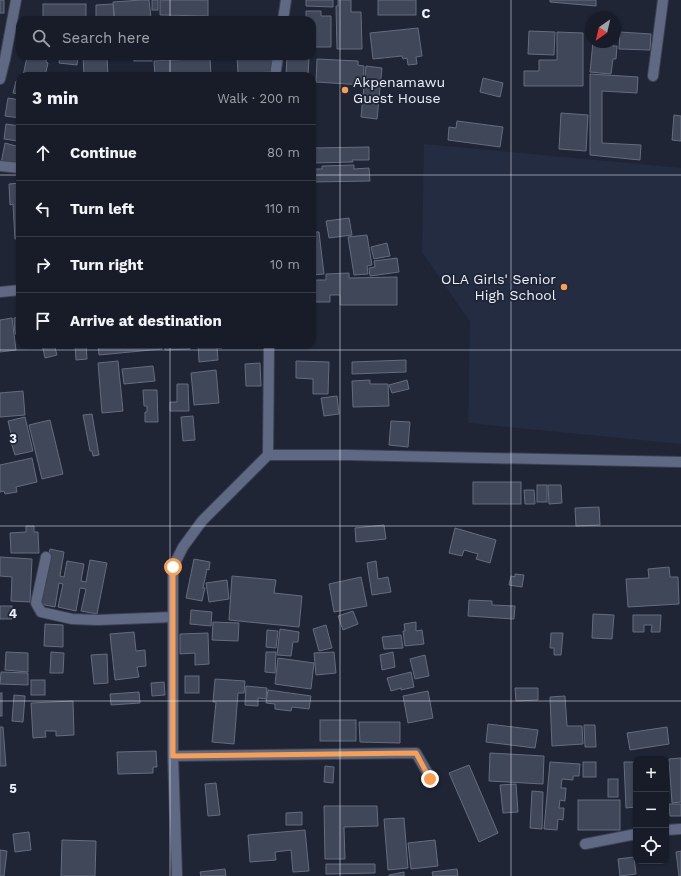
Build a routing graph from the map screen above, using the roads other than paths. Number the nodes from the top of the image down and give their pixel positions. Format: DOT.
graph roads {
  1 [pos="16,0"];
  2 [pos="286,0"];
  3 [pos="663,0"];
  4 [pos="284,16"];
  5 [pos="2,59"];
  6 [pos="277,60"];
  7 [pos="276,72"];
  8 [pos="653,76"];
  9 [pos="0,79"];
  10 [pos="0,166"];
  11 [pos="16,168"];
  12 [pos="16,290"];
  13 [pos="0,292"];
  14 [pos="269,348"];
  15 [pos="268,454"];
  16 [pos="681,462"];
  17 [pos="46,557"];
  18 [pos="173,617"];
  19 [pos="173,756"];
  20 [pos="430,779"];
  21 [pos="681,829"];
  22 [pos="669,830"];
  23 [pos="633,835"];
  24 [pos="585,844"];
  25 [pos="177,876"];
  1 -- 5 [label="street"];
  2 -- 4 [label="street"];
  3 -- 8 [label="street"];
  5 -- 9 [label="street"];
  6 -- 7 [label="street"];
  10 -- 11 [label="street"];
  12 -- 13 [label="street"];
  14 -- 15 [label="street"];
  15 -- 16 [label="street"];
  15 -- 18 [label="street"];
  17 -- 18 [label="street"];
  18 -- 19 [label="street"];
  19 -- 20 [label="street"];
  19 -- 25 [label="street"];
  21 -- 22 [label="street"];
  23 -- 24 [label="street"];
}
